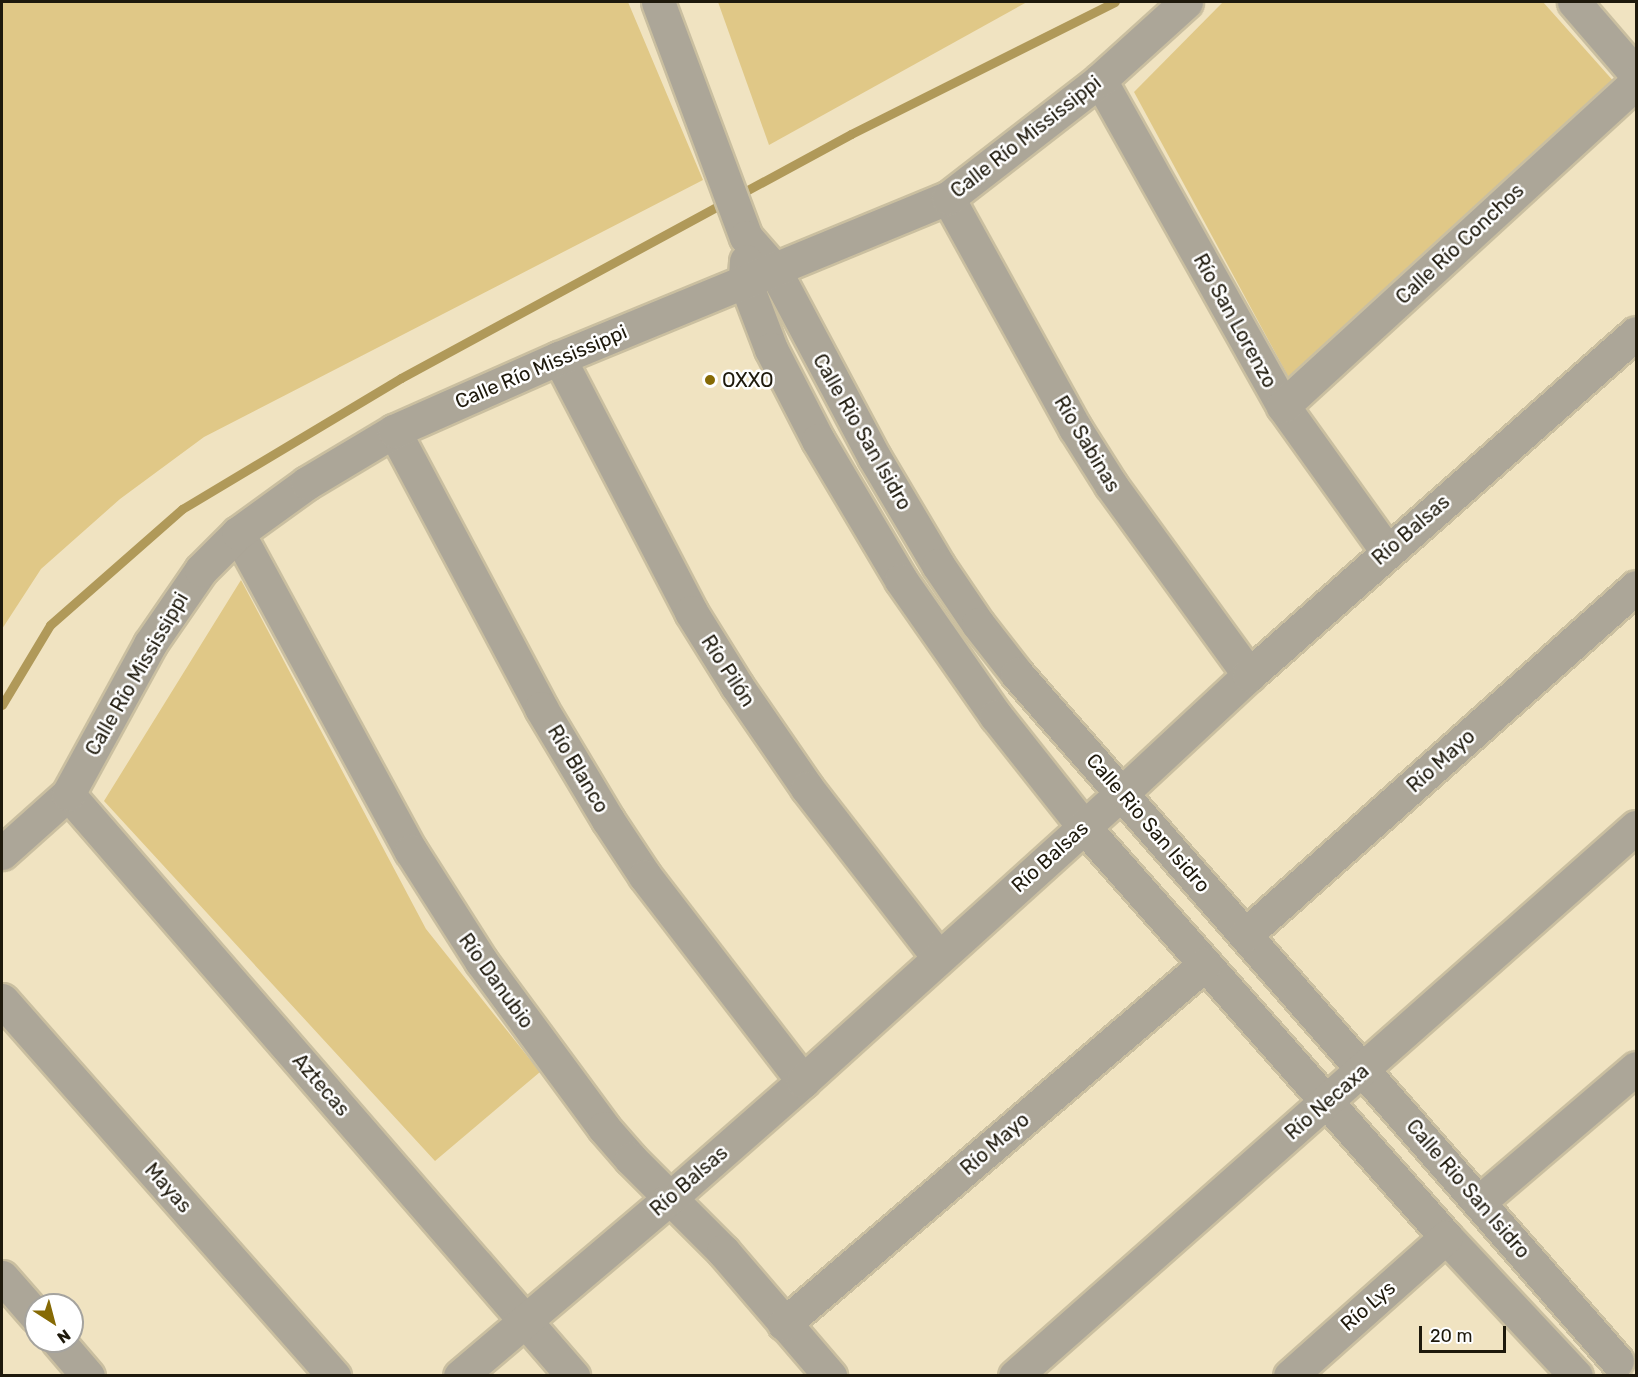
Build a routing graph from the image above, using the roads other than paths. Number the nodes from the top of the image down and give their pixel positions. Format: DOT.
graph roads {
  1 [pos="658,2"];
  2 [pos="1186,2"];
  3 [pos="1574,2"];
  4 [pos="1636,74"];
  5 [pos="1100,80"];
  6 [pos="1636,82"];
  7 [pos="948,198"];
  8 [pos="759,275"];
  9 [pos="1636,333"];
  10 [pos="559,358"];
  11 [pos="1283,406"];
  12 [pos="394,431"];
  13 [pos="238,532"];
  14 [pos="1387,551"];
  15 [pos="1636,587"];
  16 [pos="1249,675"];
  17 [pos="1123,792"];
  18 [pos="68,794"];
  19 [pos="1084,827"];
  20 [pos="1636,827"];
  21 [pos="2,853"];
  22 [pos="1245,935"];
  23 [pos="938,957"];
  24 [pos="1205,964"];
  25 [pos="2,1000"];
  26 [pos="1636,1068"];
  27 [pos="1363,1070"];
  28 [pos="803,1081"];
  29 [pos="1327,1102"];
  30 [pos="670,1198"];
  31 [pos="1479,1202"];
  32 [pos="1446,1238"];
  33 [pos="2,1277"];
  34 [pos="24,1302"];
  35 [pos="525,1320"];
  36 [pos="784,1324"];
  37 [pos="68,1353"];
  38 [pos="1618,1360"];
  39 [pos="88,1376"];
  40 [pos="334,1376"];
  41 [pos="460,1376"];
  42 [pos="573,1376"];
  43 [pos="830,1376"];
  44 [pos="1015,1376"];
  45 [pos="1290,1376"];
  46 [pos="1575,1376"];
  1 -- 8 [label="street, Calle Rio San Isidro"];
  2 -- 5 [label="street, Calle Río Mississippi"];
  3 -- 4 [label="street"];
  5 -- 7 [label="street, Calle Río Mississippi"];
  5 -- 11 [label="street, Río San Lorenzo"];
  6 -- 11 [label="street, Calle Río Conchos"];
  7 -- 8 [label="street, Calle Río Mississippi"];
  7 -- 16 [label="street, Río Sabinas"];
  8 -- 10 [label="street, Calle Río Mississippi"];
  8 -- 17 [label="street, Calle Rio San Isidro"];
  8 -- 19 [label="street, Calle Rio San Isidro"];
  9 -- 14 [label="street, Río Balsas"];
  10 -- 12 [label="street, Calle Río Mississippi"];
  10 -- 23 [label="street, Río Pilón"];
  11 -- 14 [label="street, Río San Lorenzo"];
  12 -- 13 [label="street, Calle Río Mississippi"];
  12 -- 28 [label="street, Río Blanco"];
  13 -- 18 [label="street, Calle Río Mississippi"];
  13 -- 30 [label="street, Río Danubio"];
  14 -- 16 [label="street, Río Balsas"];
  15 -- 22 [label="street, Río Mayo"];
  16 -- 17 [label="street, Río Balsas"];
  17 -- 19 [label="street, Río Balsas"];
  17 -- 22 [label="street, Calle Rio San Isidro"];
  18 -- 21 [label="street, Calle Río Mississippi"];
  18 -- 35 [label="street, Aztecas"];
  19 -- 23 [label="street, Río Balsas"];
  19 -- 24 [label="street, Calle Rio San Isidro"];
  20 -- 27 [label="street, Río Necaxa"];
  22 -- 27 [label="street, Calle Rio San Isidro"];
  23 -- 28 [label="street, Río Balsas"];
  24 -- 29 [label="street, Calle Rio San Isidro"];
  24 -- 36 [label="street, Río Mayo"];
  25 -- 40 [label="street, Mayas"];
  26 -- 31 [label="street"];
  27 -- 29 [label="street, Río Necaxa"];
  27 -- 31 [label="street, Calle Rio San Isidro"];
  28 -- 30 [label="street, Río Balsas"];
  29 -- 32 [label="street, Calle Rio San Isidro"];
  29 -- 44 [label="street, Río Necaxa"];
  30 -- 35 [label="street, Río Balsas"];
  30 -- 36 [label="street, Río Danubio"];
  31 -- 38 [label="street, Calle Rio San Isidro"];
  32 -- 45 [label="street, Río Lys"];
  32 -- 46 [label="street, Calle Rio San Isidro"];
  33 -- 34 [label="street"];
  35 -- 41 [label="street, Río Balsas"];
  35 -- 42 [label="street, Aztecas"];
  36 -- 43 [label="street, Río Danubio"];
  37 -- 39 [label="street"];
}
